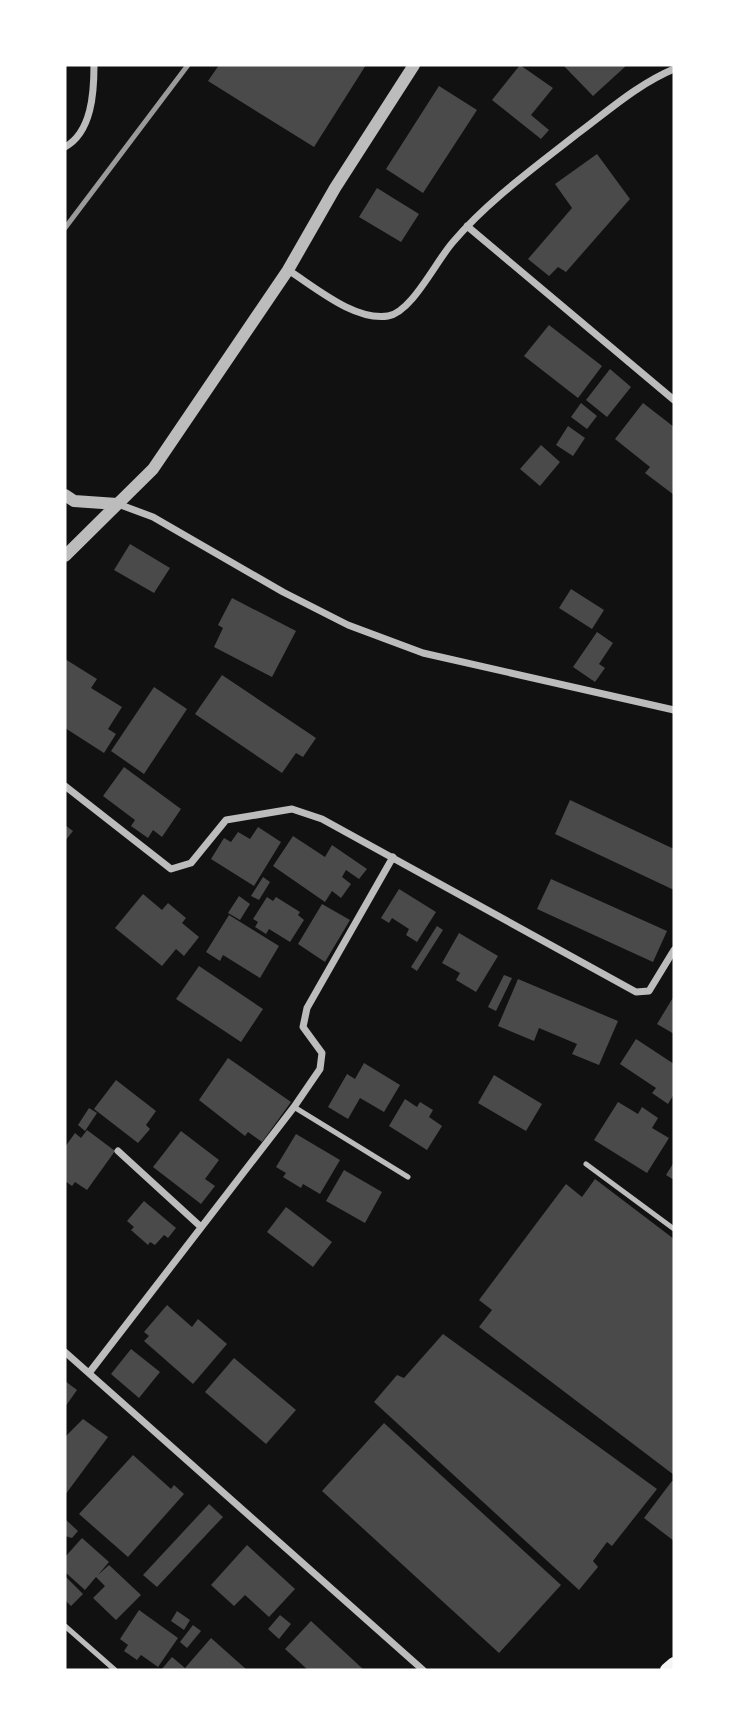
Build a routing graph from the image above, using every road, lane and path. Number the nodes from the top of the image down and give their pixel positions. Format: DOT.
graph roads {
  1 [pos="94,65"];
  2 [pos="414,65"];
  3 [pos="666,65"];
  4 [pos="674,69"];
  5 [pos="660,75"];
  6 [pos="65,147"];
  7 [pos="467,226"];
  8 [pos="288,270"];
  9 [pos="674,400"];
  10 [pos="65,495"];
  11 [pos="117,504"];
  12 [pos="65,556"];
  13 [pos="674,710"];
  14 [pos="65,786"];
  15 [pos="393,858"];
  16 [pos="673,955"];
  17 [pos="295,1107"];
  18 [pos="118,1151"];
  19 [pos="586,1164"];
  20 [pos="408,1177"];
  21 [pos="201,1227"];
  22 [pos="674,1228"];
  23 [pos="65,1352"];
  24 [pos="89,1373"];
  25 [pos="65,1626"];
  26 [pos="674,1664"];
  27 [pos="115,1670"];
  28 [pos="423,1670"];
  29 [pos="667,1670"];
  1 -- 6 [label="street"];
  2 -- 8 [label="street"];
  3 -- 5 [label="street"];
  4 -- 5 [label="street"];
  5 -- 7 [label="street"];
  7 -- 8 [label="street"];
  7 -- 9 [label="street"];
  8 -- 11 [label="street"];
  10 -- 11 [label="street"];
  11 -- 12 [label="street"];
  11 -- 13 [label="street"];
  14 -- 15 [label="street"];
  15 -- 16 [label="street"];
  15 -- 17 [label="street"];
  17 -- 20 [label="lane"];
  17 -- 21 [label="street"];
  18 -- 21 [label="street"];
  19 -- 22 [label="lane"];
  21 -- 24 [label="street"];
  23 -- 24 [label="street"];
  24 -- 28 [label="street"];
  25 -- 27 [label="lane"];
  26 -- 29 [label="main road"];
}
